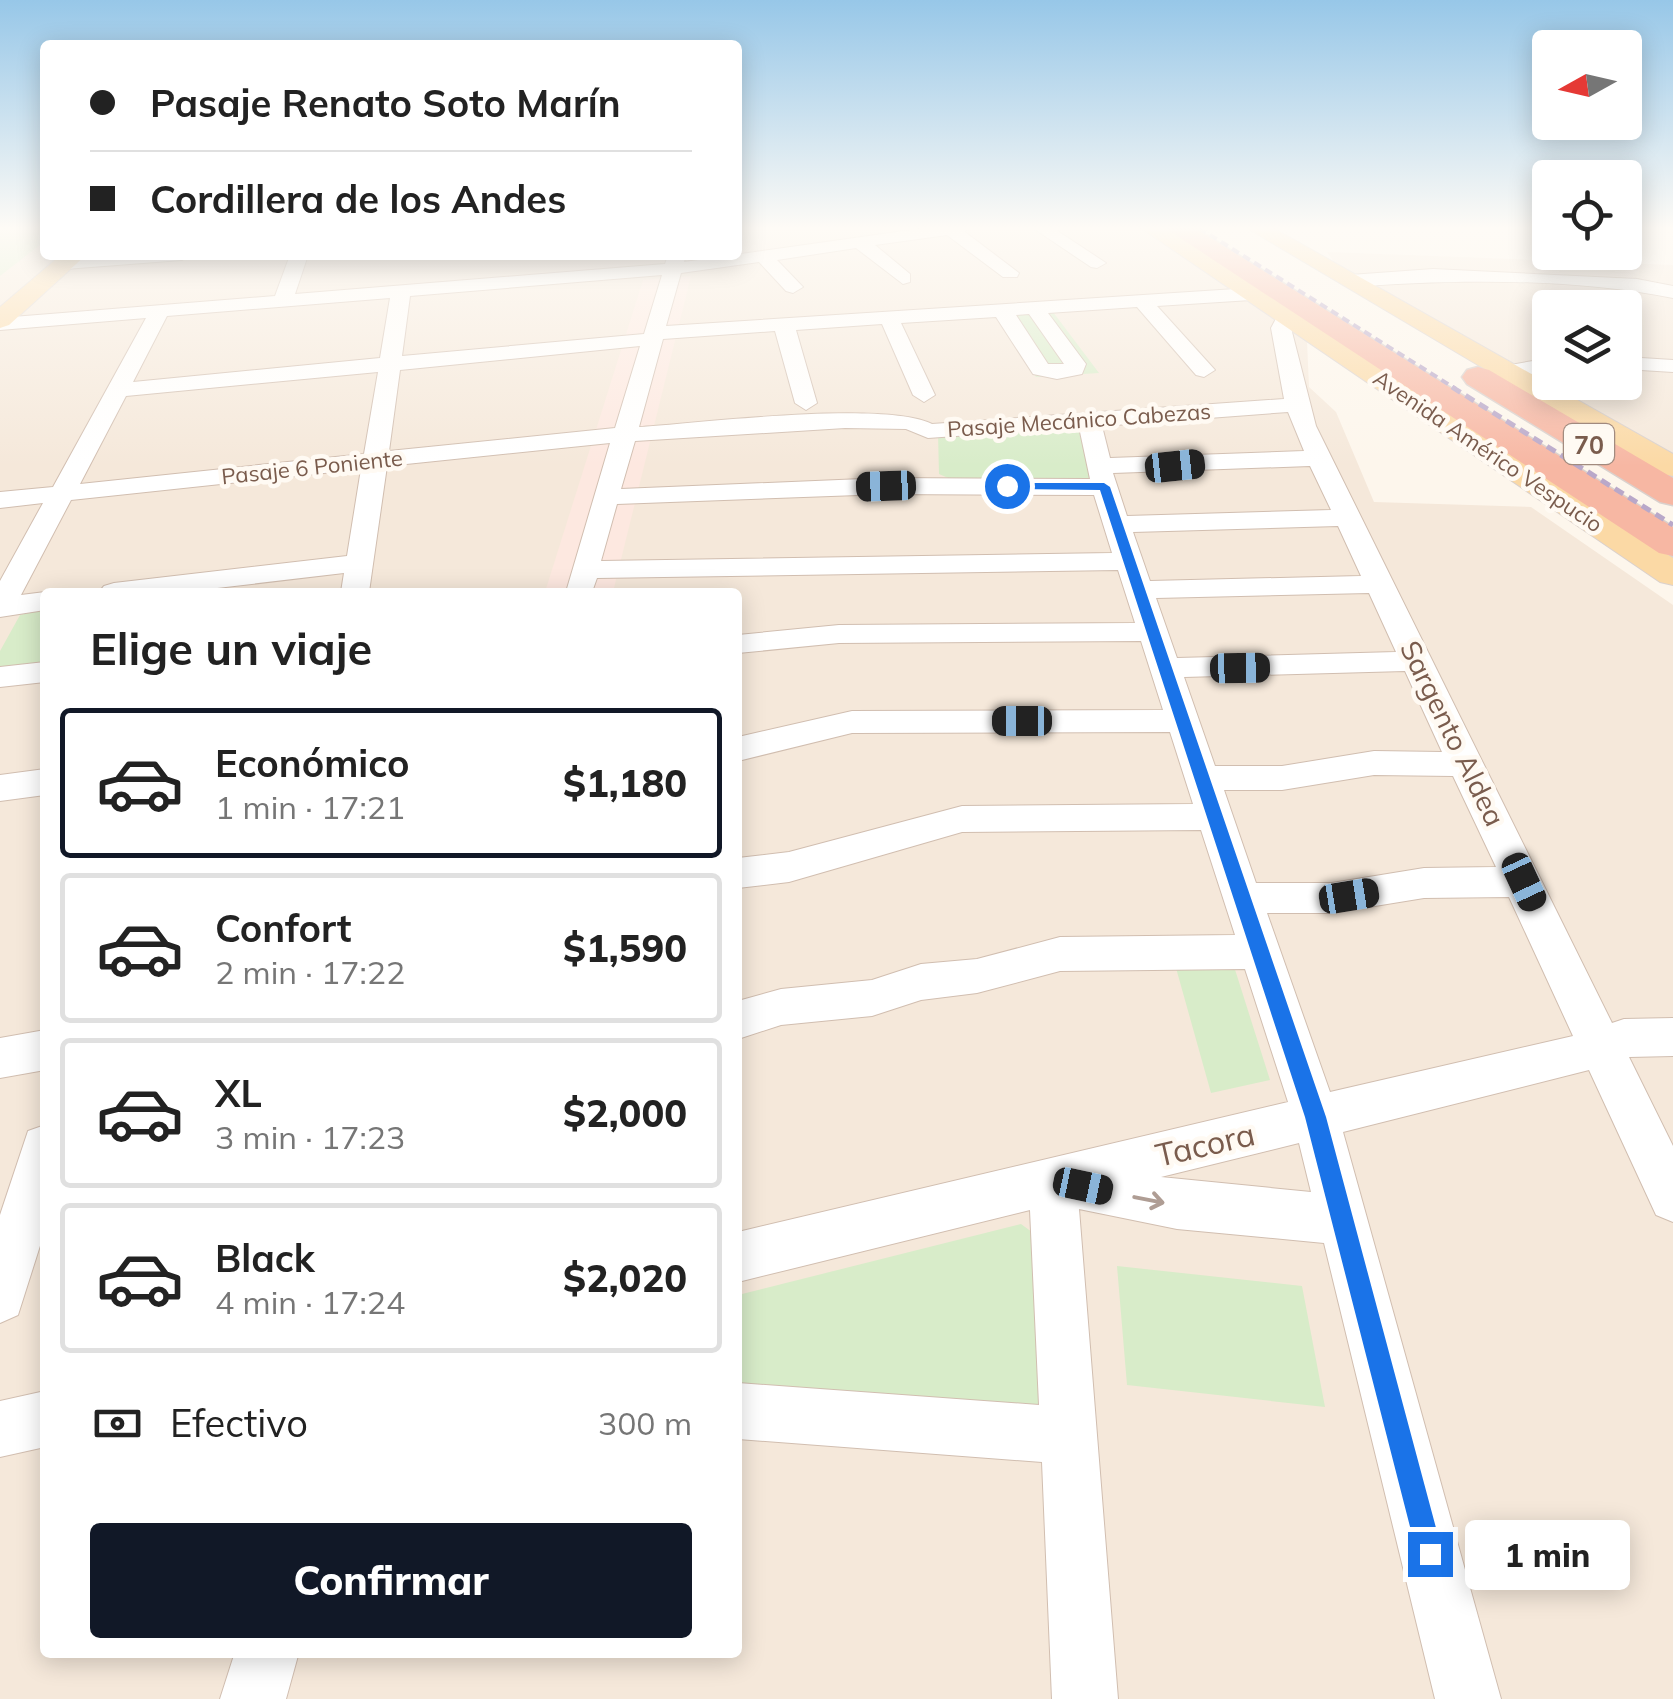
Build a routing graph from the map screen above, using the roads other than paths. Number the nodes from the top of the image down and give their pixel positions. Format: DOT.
graph roads {
  1 [pos="206,307"];
  2 [pos="399,307"];
  3 [pos="662,307"];
  4 [pos="1045,307"];
  5 [pos="1148,307"];
  6 [pos="1271,307"];
  7 [pos="1302,307"];
  8 [pos="1374,307"];
  9 [pos="1391,307"];
  10 [pos="1034,308"];
  11 [pos="1002,310"];
  12 [pos="160,311"];
  13 [pos="1286,317"];
  14 [pos="889,318"];
  15 [pos="0,322"];
  16 [pos="784,325"];
  17 [pos="653,336"];
  18 [pos="390,364"];
  19 [pos="1642,365"];
  20 [pos="1673,366"];
  21 [pos="1204,370"];
  22 [pos="1532,371"];
  23 [pos="1506,382"];
  24 [pos="118,390"];
  25 [pos="924,395"];
  26 [pos="806,402"];
  27 [pos="1296,405"];
  28 [pos="1089,420"];
  29 [pos="928,431"];
  30 [pos="624,435"];
  31 [pos="1319,458"];
  32 [pos="375,460"];
  33 [pos="1673,467"];
  34 [pos="1103,476"];
  35 [pos="1673,479"];
  36 [pos="936,485"];
  37 [pos="62,494"];
  38 [pos="1673,494"];
  39 [pos="606,497"];
  40 [pos="0,500"];
  41 [pos="1348,518"];
  42 [pos="1117,524"];
  43 [pos="1666,541"];
  44 [pos="360,563"];
  45 [pos="1673,574"];
  46 [pos="1134,576"];
  47 [pos="582,581"];
  48 [pos="1381,584"];
  49 [pos="155,588"];
  50 [pos="356,588"];
  51 [pos="40,602"];
  52 [pos="0,608"];
  53 [pos="1153,632"];
  54 [pos="742,644"];
  55 [pos="1418,661"];
  56 [pos="1165,668"];
  57 [pos="40,673"];
  58 [pos="0,677"];
  59 [pos="1183,721"];
  60 [pos="742,748"];
  61 [pos="1469,764"];
  62 [pos="1202,778"];
  63 [pos="40,783"];
  64 [pos="0,788"];
  65 [pos="1216,818"];
  66 [pos="742,873"];
  67 [pos="1524,882"];
  68 [pos="1243,898"];
  69 [pos="1261,952"];
  70 [pos="742,1019"];
  71 [pos="1673,1037"];
  72 [pos="1600,1045"];
  73 [pos="40,1051"];
  74 [pos="0,1058"];
  75 [pos="1316,1117"];
  76 [pos="40,1164"];
  77 [pos="1053,1180"];
  78 [pos="1673,1198"];
  79 [pos="1343,1220"];
  80 [pos="742,1256"];
  81 [pos="0,1296"];
  82 [pos="742,1412"];
  83 [pos="40,1420"];
  84 [pos="0,1429"];
  85 [pos="1069,1436"];
  86 [pos="265,1658"];
  87 [pos="253,1699"];
  88 [pos="1085,1699"];
  89 [pos="1468,1699"];
  1 -- 12 [label="street"];
  2 -- 18 [label="street"];
  3 -- 17 [label="street"];
  4 -- 10 [label="street"];
  5 -- 21 [label="street"];
  6 -- 13 [label="main road, Avenida Américo Vespucio"];
  7 -- 43 [label="highway, 70"];
  8 -- 23 [label="highway, 70"];
  9 -- 23 [label="main road"];
  10 -- 11 [label="street"];
  10 -- 11 [label="street"];
  11 -- 14 [label="street"];
  12 -- 15 [label="street"];
  12 -- 24 [label="street"];
  13 -- 27 [label="street, Sargento Aldea"];
  13 -- 45 [label="main road, Avenida Américo Vespucio"];
  14 -- 16 [label="street"];
  14 -- 25 [label="street"];
  16 -- 17 [label="street"];
  16 -- 26 [label="street"];
  17 -- 18 [label="street"];
  17 -- 30 [label="street"];
  18 -- 24 [label="street"];
  18 -- 32 [label="street"];
  19 -- 20 [label="street"];
  22 -- 23 [label="street"];
  23 -- 33 [label="main road"];
  23 -- 35 [label="highway"];
  23 -- 38 [label="highway, 70"];
  24 -- 37 [label="street"];
  27 -- 28 [label="street, Pasaje Mecánico Cabezas"];
  27 -- 31 [label="street, Sargento Aldea"];
  28 -- 29 [label="street, Pasaje Mecánico Cabezas"];
  28 -- 34 [label="street"];
  29 -- 30 [label="street, Pasaje Mecánico Cabezas"];
  29 -- 36 [label="street"];
  30 -- 32 [label="street, Pasaje 6 Poniente"];
  30 -- 39 [label="street"];
  31 -- 34 [label="street"];
  31 -- 41 [label="street, Sargento Aldea"];
  32 -- 37 [label="street, Pasaje 6 Poniente"];
  32 -- 44 [label="street"];
  34 -- 36 [label="street"];
  34 -- 42 [label="street"];
  36 -- 39 [label="street"];
  37 -- 40 [label="street, Pasaje 6 Poniente"];
  37 -- 52 [label="street"];
  39 -- 47 [label="street"];
  41 -- 42 [label="street"];
  41 -- 48 [label="street, Sargento Aldea"];
  42 -- 46 [label="street"];
  44 -- 49 [label="street"];
  44 -- 50 [label="street"];
  46 -- 47 [label="street"];
  46 -- 48 [label="street"];
  46 -- 53 [label="street"];
  48 -- 55 [label="street, Sargento Aldea"];
  51 -- 52 [label="street"];
  53 -- 54 [label="street"];
  53 -- 56 [label="street"];
  55 -- 56 [label="street"];
  55 -- 61 [label="street, Sargento Aldea"];
  56 -- 59 [label="street"];
  57 -- 58 [label="street"];
  59 -- 60 [label="street"];
  59 -- 62 [label="street"];
  61 -- 62 [label="street"];
  61 -- 67 [label="street, Sargento Aldea"];
  62 -- 65 [label="street"];
  63 -- 64 [label="street"];
  65 -- 66 [label="street"];
  65 -- 68 [label="street"];
  67 -- 68 [label="street"];
  67 -- 72 [label="street, Sargento Aldea"];
  68 -- 69 [label="street"];
  69 -- 70 [label="street"];
  69 -- 75 [label="street"];
  71 -- 72 [label="street, Tacora"];
  72 -- 75 [label="street, Tacora"];
  72 -- 78 [label="street, Sargento Aldea"];
  73 -- 74 [label="street"];
  75 -- 77 [label="street, Tacora"];
  75 -- 79 [label="street"];
  76 -- 81 [label="street"];
  77 -- 79 [label="street, one-way"];
  77 -- 80 [label="street, Tacora"];
  77 -- 85 [label="street"];
  79 -- 89 [label="street"];
  82 -- 85 [label="street"];
  83 -- 84 [label="street"];
  85 -- 88 [label="street"];
  86 -- 87 [label="street"];
}
